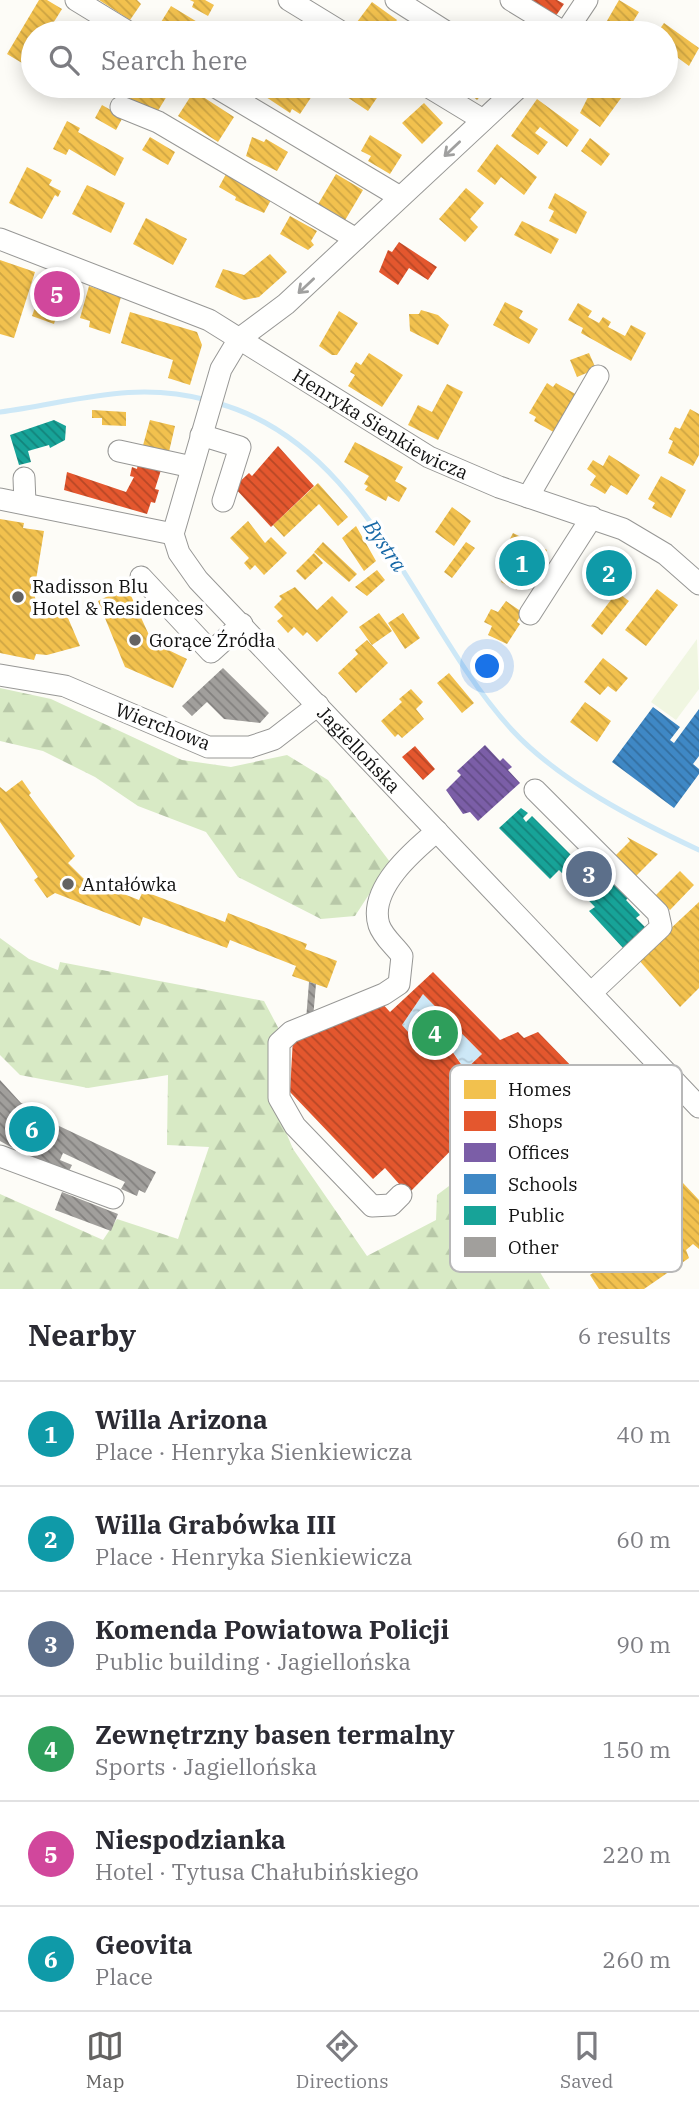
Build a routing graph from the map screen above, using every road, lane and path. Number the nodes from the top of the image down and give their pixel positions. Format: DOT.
graph roads {
  1 [pos="76,0"];
  2 [pos="289,0"];
  3 [pos="396,0"];
  4 [pos="511,0"];
  5 [pos="587,0"];
  6 [pos="110,21"];
  7 [pos="323,21"];
  8 [pos="429,21"];
  9 [pos="545,21"];
  10 [pos="573,21"];
  11 [pos="234,98"];
  12 [pos="447,98"];
  13 [pos="507,98"];
  14 [pos="121,107"];
  15 [pos="483,120"];
  16 [pos="400,197"];
  17 [pos="0,239"];
  18 [pos="356,239"];
  19 [pos="239,339"];
  20 [pos="598,376"];
  21 [pos="203,431"];
  22 [pos="119,451"];
  23 [pos="192,467"];
  24 [pos="24,478"];
  25 [pos="528,497"];
  26 [pos="0,499"];
  27 [pos="223,501"];
  28 [pos="25,503"];
  29 [pos="592,517"];
  30 [pos="173,534"];
  31 [pos="141,577"];
  32 [pos="699,584"];
  33 [pos="530,614"];
  34 [pos="242,624"];
  35 [pos="0,675"];
  36 [pos="318,705"];
  37 [pos="535,790"];
  38 [pos="437,831"];
  39 [pos="591,992"];
  40 [pos="660,1065"];
  41 [pos="682,1089"];
  42 [pos="699,1107"];
  43 [pos="0,1156"];
  44 [pos="401,1195"];
  45 [pos="113,1198"];
  1 -- 6 [label="street"];
  2 -- 7 [label="street"];
  3 -- 8 [label="street"];
  4 -- 9 [label="street"];
  5 -- 10 [label="street"];
  11 -- 16 [label="street"];
  12 -- 15 [label="street"];
  13 -- 15 [label="street"];
  14 -- 18 [label="street"];
  15 -- 16 [label="street, one-way"];
  16 -- 18 [label="street"];
  17 -- 19 [label="street, Henryka Sienkiewicza"];
  18 -- 19 [label="street, one-way"];
  19 -- 21 [label="street"];
  19 -- 25 [label="street, Henryka Sienkiewicza"];
  20 -- 25 [label="street"];
  21 -- 23 [label="street"];
  21 -- 27 [label="street"];
  22 -- 23 [label="street"];
  23 -- 30 [label="street"];
  24 -- 28 [label="street"];
  25 -- 29 [label="street, Henryka Sienkiewicza"];
  26 -- 28 [label="street"];
  28 -- 30 [label="street"];
  29 -- 32 [label="street, Henryka Sienkiewicza"];
  29 -- 33 [label="street"];
  30 -- 34 [label="street, Jagiellońska"];
  31 -- 34 [label="street"];
  34 -- 36 [label="street, Jagiellońska"];
  35 -- 36 [label="street, Wierchowa"];
  36 -- 38 [label="street, Jagiellońska"];
  37 -- 39 [label="street"];
  38 -- 39 [label="street, Jagiellońska"];
  38 -- 44 [label="street"];
  39 -- 40 [label="street, Jagiellońska"];
  41 -- 42 [label="street, Jagiellońska"];
  43 -- 45 [label="street"];
}
